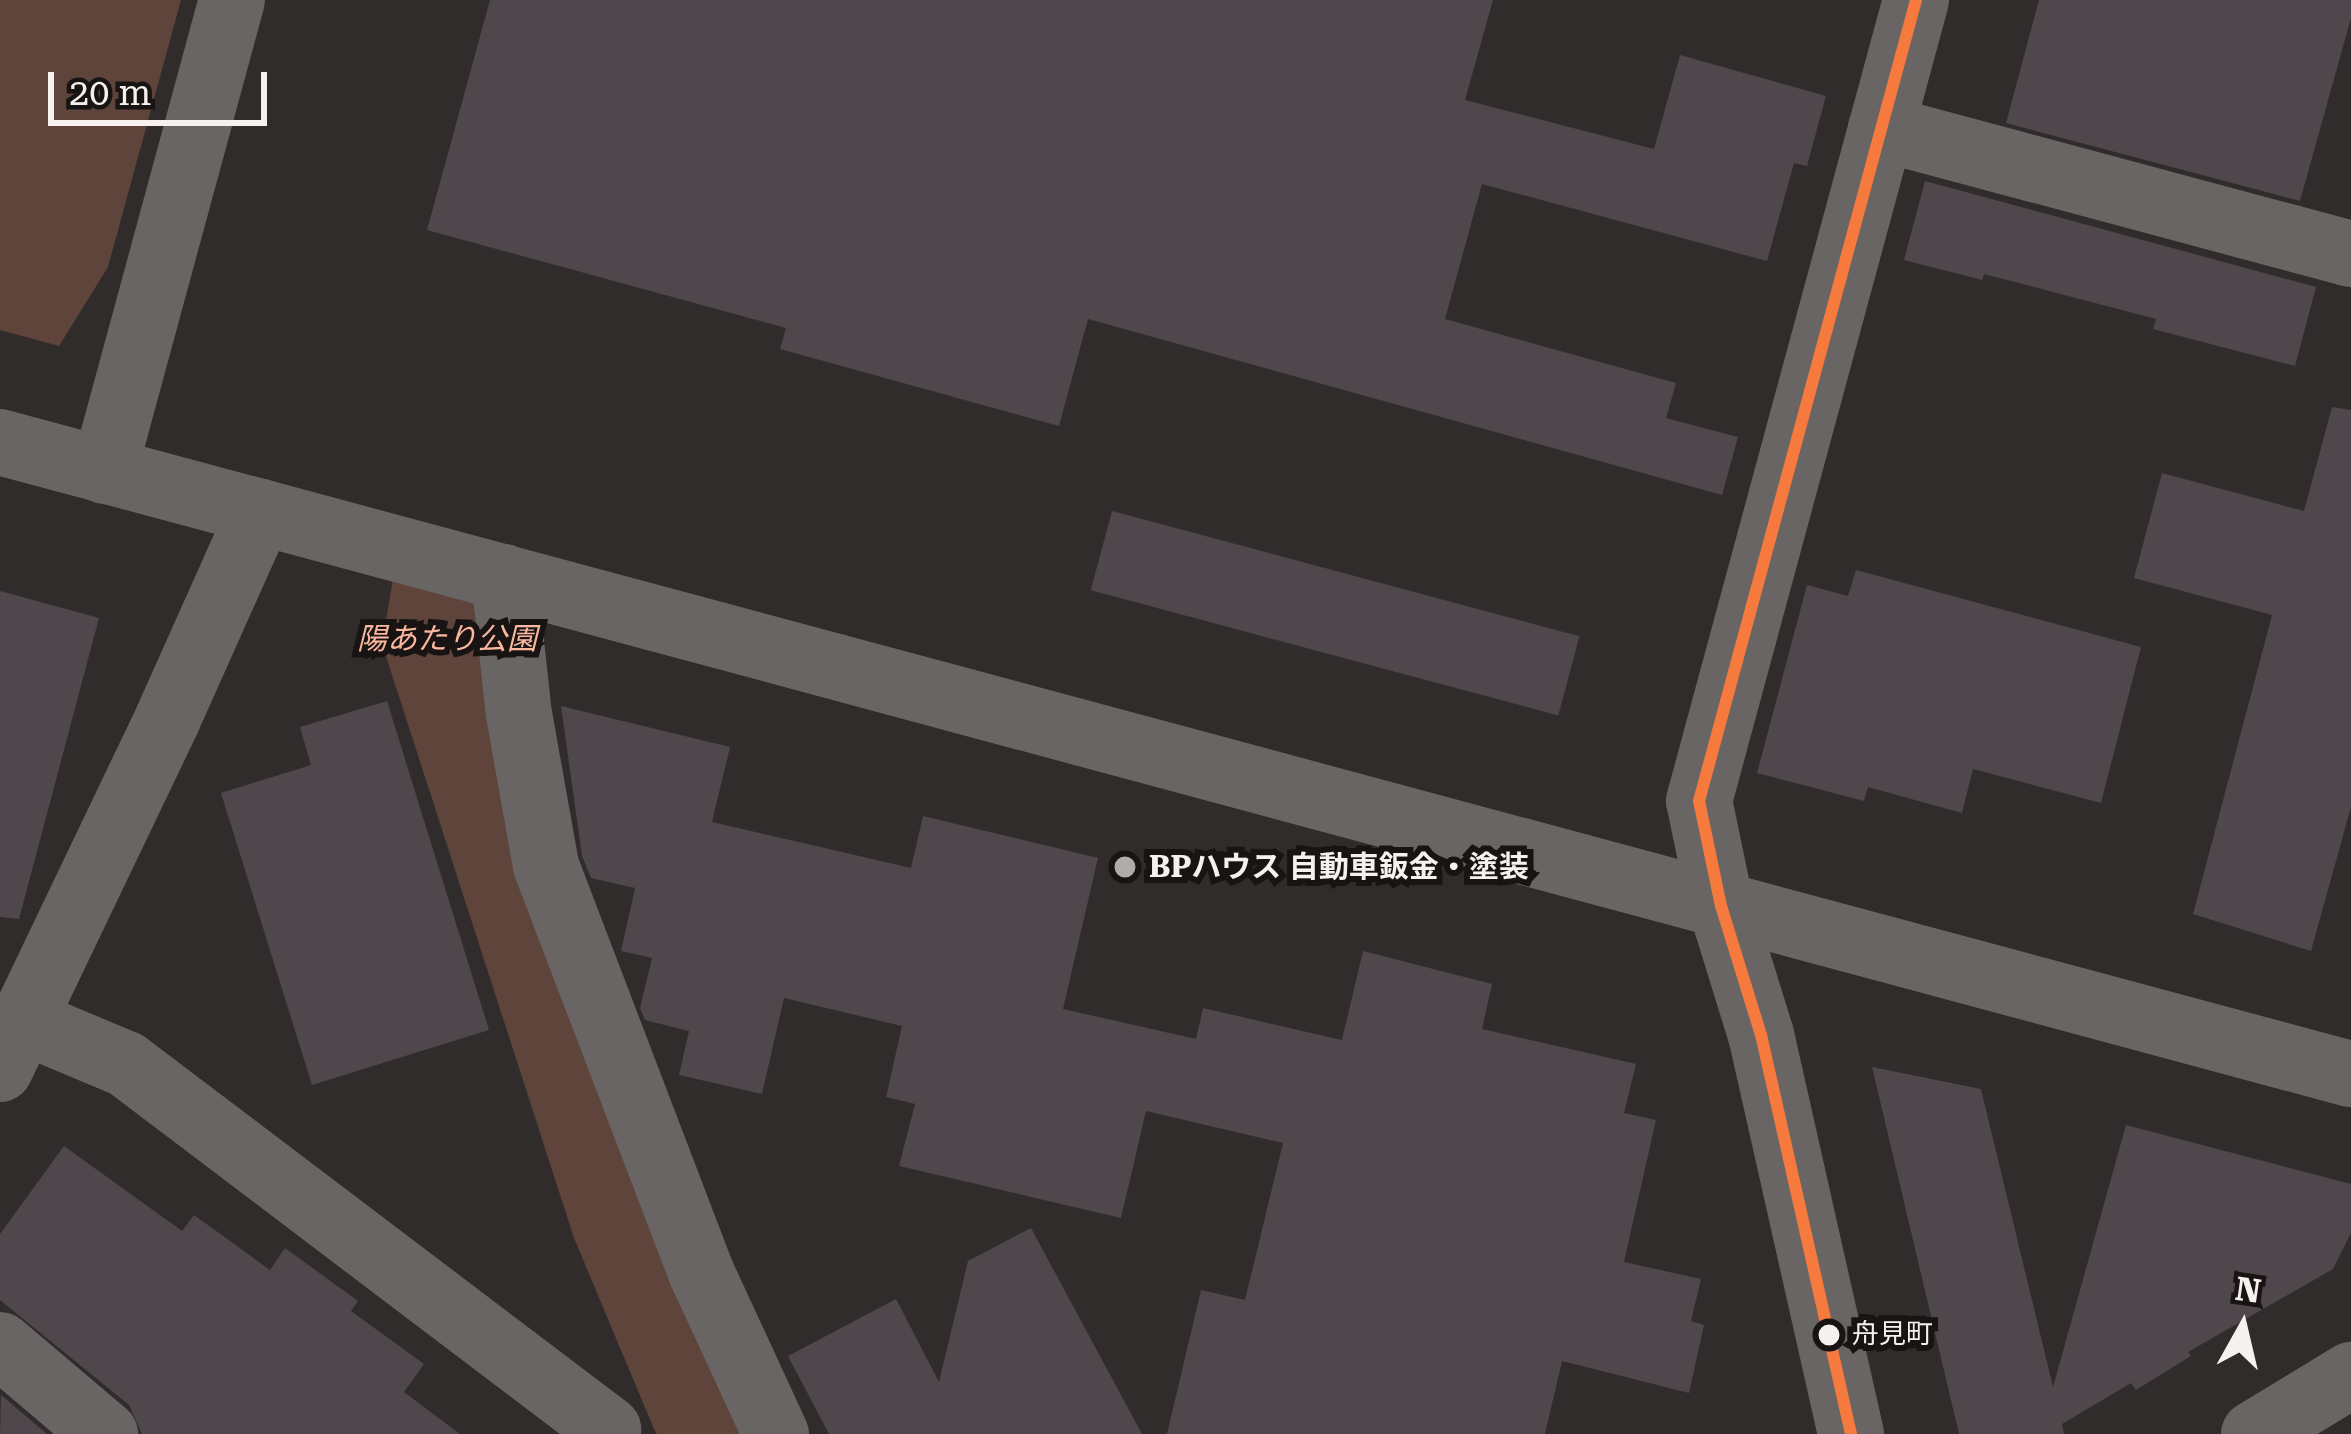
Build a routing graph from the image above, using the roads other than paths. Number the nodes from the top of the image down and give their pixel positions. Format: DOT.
graph roads {
  1 [pos="232,0"];
  2 [pos="1916,0"];
  3 [pos="1882,128"];
  4 [pos="2351,254"];
  5 [pos="0,442"];
  6 [pos="104,471"];
  7 [pos="260,512"];
  8 [pos="504,577"];
  9 [pos="1721,906"];
  10 [pos="12,1045"];
  11 [pos="2351,1074"];
  12 [pos="0,1345"];
  13 [pos="2351,1375"];
  14 [pos="608,1429"];
  15 [pos="105,1434"];
  16 [pos="776,1434"];
  17 [pos="1851,1434"];
  18 [pos="2254,1434"];
  1 -- 6 [label="street"];
  2 -- 3 [label="street"];
  3 -- 4 [label="street"];
  3 -- 9 [label="street"];
  5 -- 6 [label="street"];
  6 -- 7 [label="street"];
  7 -- 8 [label="street"];
  7 -- 10 [label="street"];
  8 -- 9 [label="street"];
  8 -- 16 [label="street"];
  9 -- 11 [label="street"];
  9 -- 17 [label="street"];
  10 -- 14 [label="street"];
  12 -- 15 [label="street"];
  13 -- 18 [label="street"];
}
